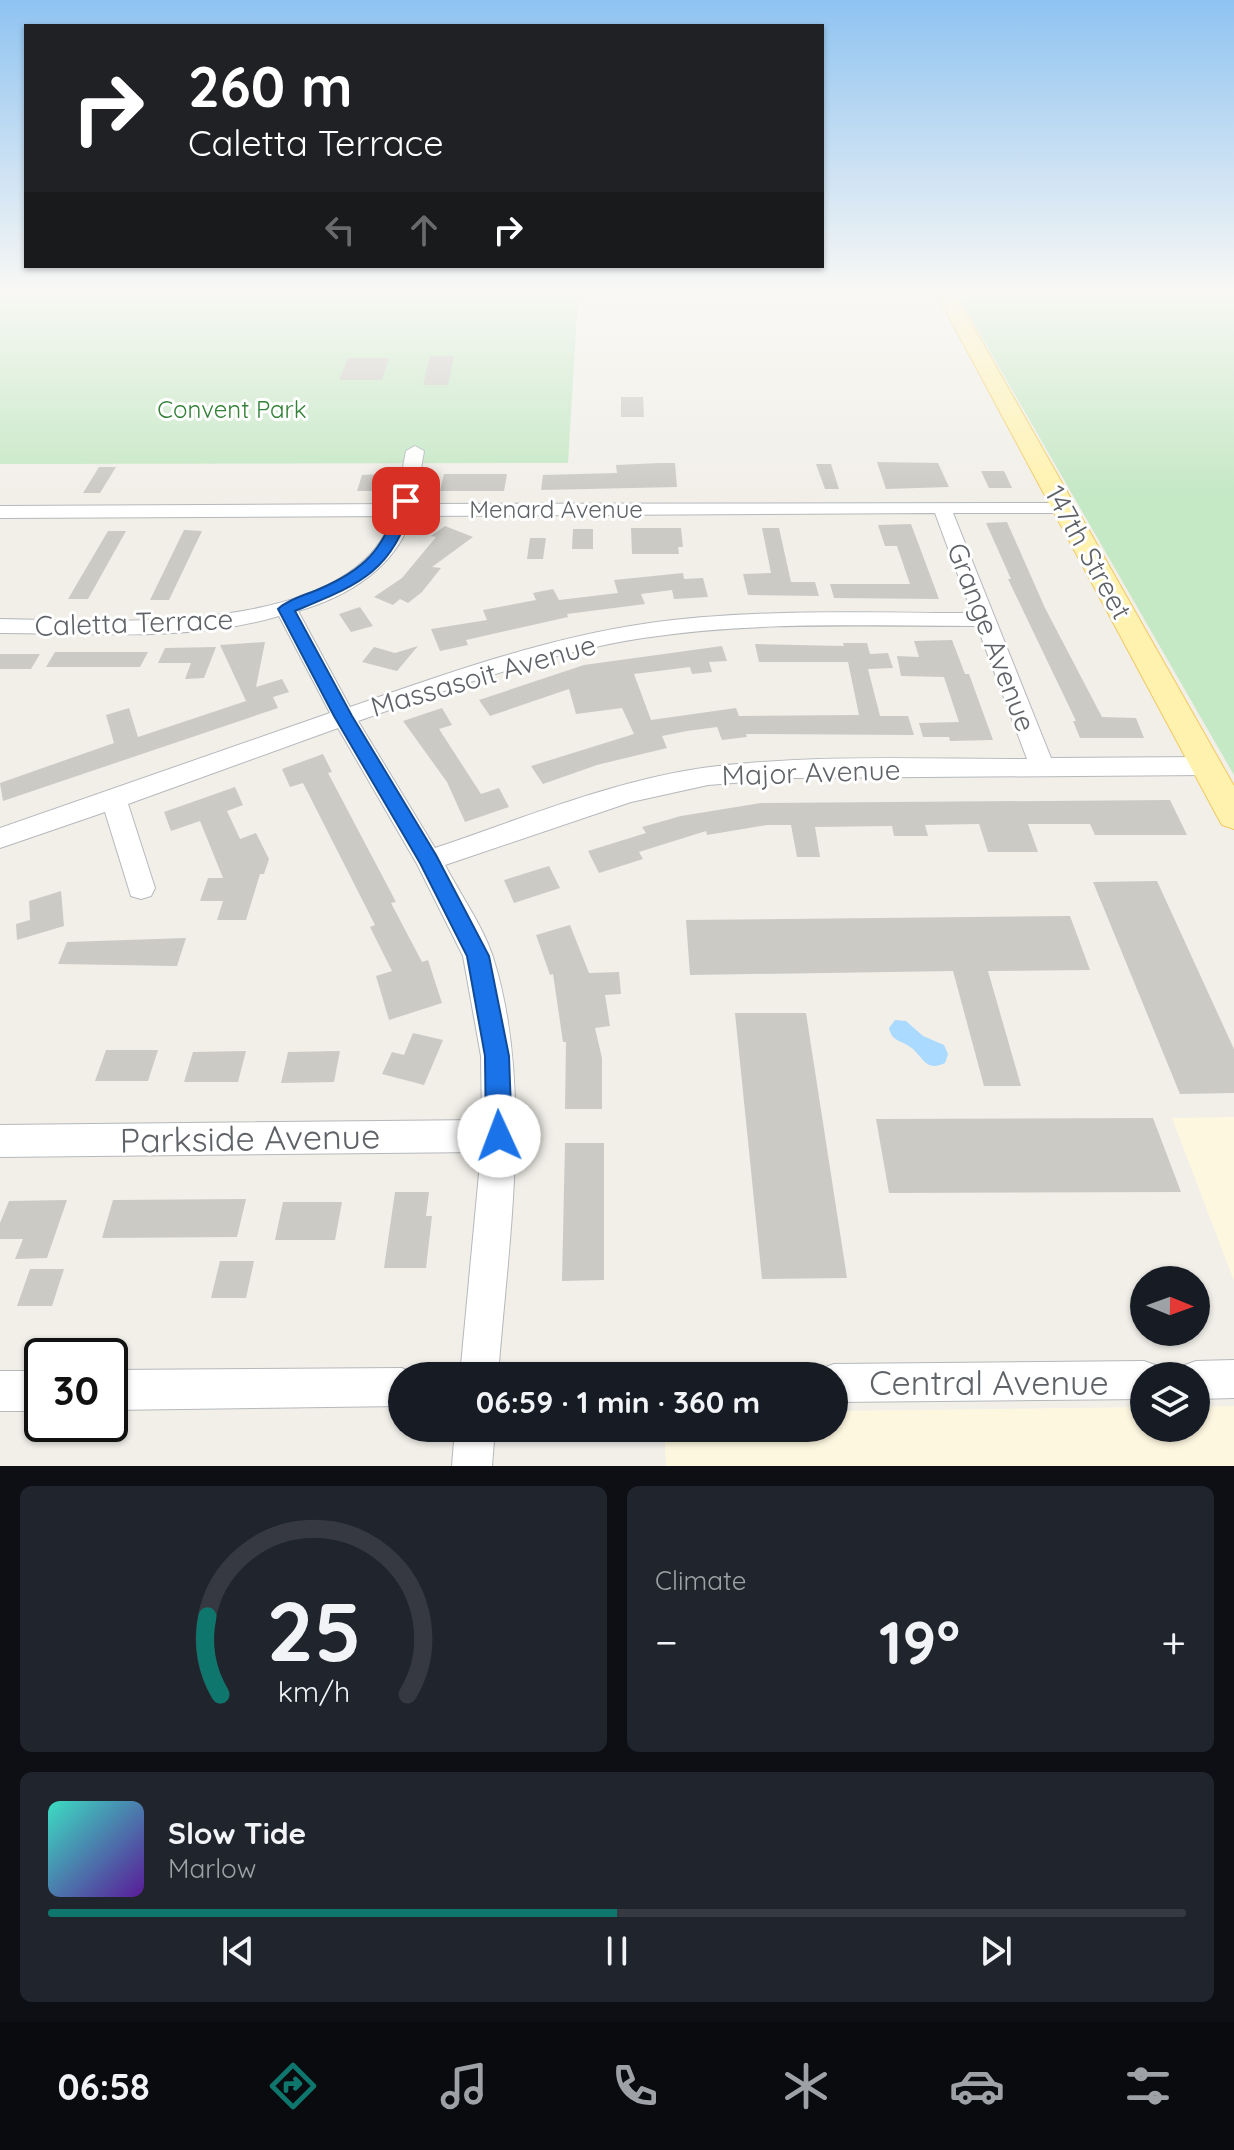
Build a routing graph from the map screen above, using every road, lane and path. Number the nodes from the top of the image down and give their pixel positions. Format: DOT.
graph roads {
  1 [pos="981,357"];
  2 [pos="415,451"];
  3 [pos="1064,507"];
  4 [pos="942,508"];
  5 [pos="404,510"];
  6 [pos="0,512"];
  7 [pos="286,609"];
  8 [pos="987,620"];
  9 [pos="0,626"];
  10 [pos="343,716"];
  11 [pos="1042,766"];
  12 [pos="1206,766"];
  13 [pos="114,801"];
  14 [pos="1234,816"];
  15 [pos="0,838"];
  16 [pos="429,860"];
  17 [pos="141,888"];
  18 [pos="499,1136"];
  19 [pos="0,1141"];
  20 [pos="480,1362"];
  21 [pos="1234,1379"];
  22 [pos="1130,1380"];
  23 [pos="1210,1380"];
  24 [pos="848,1383"];
  25 [pos="388,1387"];
  26 [pos="128,1390"];
  27 [pos="0,1391"];
  28 [pos="24,1391"];
  29 [pos="474,1442"];
  30 [pos="472,1466"];
  1 -- 3 [label="main road, 147th Street"];
  2 -- 5 [label="street, Caletta Terrace"];
  3 -- 4 [label="street, Menard Avenue"];
  3 -- 12 [label="main road, 147th Street"];
  4 -- 5 [label="street, Menard Avenue"];
  4 -- 8 [label="street, Grange Avenue"];
  5 -- 6 [label="street, Menard Avenue"];
  5 -- 7 [label="street, Caletta Terrace"];
  7 -- 9 [label="street, Caletta Terrace"];
  7 -- 10 [label="street"];
  8 -- 10 [label="street, Massasoit Avenue"];
  8 -- 11 [label="street, Grange Avenue"];
  10 -- 13 [label="street, Massasoit Avenue"];
  10 -- 16 [label="street"];
  11 -- 12 [label="street, Major Avenue"];
  11 -- 16 [label="street, Major Avenue"];
  12 -- 14 [label="main road, 147th Street"];
  13 -- 15 [label="street, Massasoit Avenue"];
  13 -- 17 [label="street"];
  16 -- 18 [label="street"];
  18 -- 19 [label="street, Parkside Avenue"];
  18 -- 20 [label="street"];
  21 -- 23 [label="street"];
  22 -- 24 [label="street, Central Avenue"];
  25 -- 26 [label="street"];
  27 -- 28 [label="street"];
  29 -- 30 [label="street"];
}
